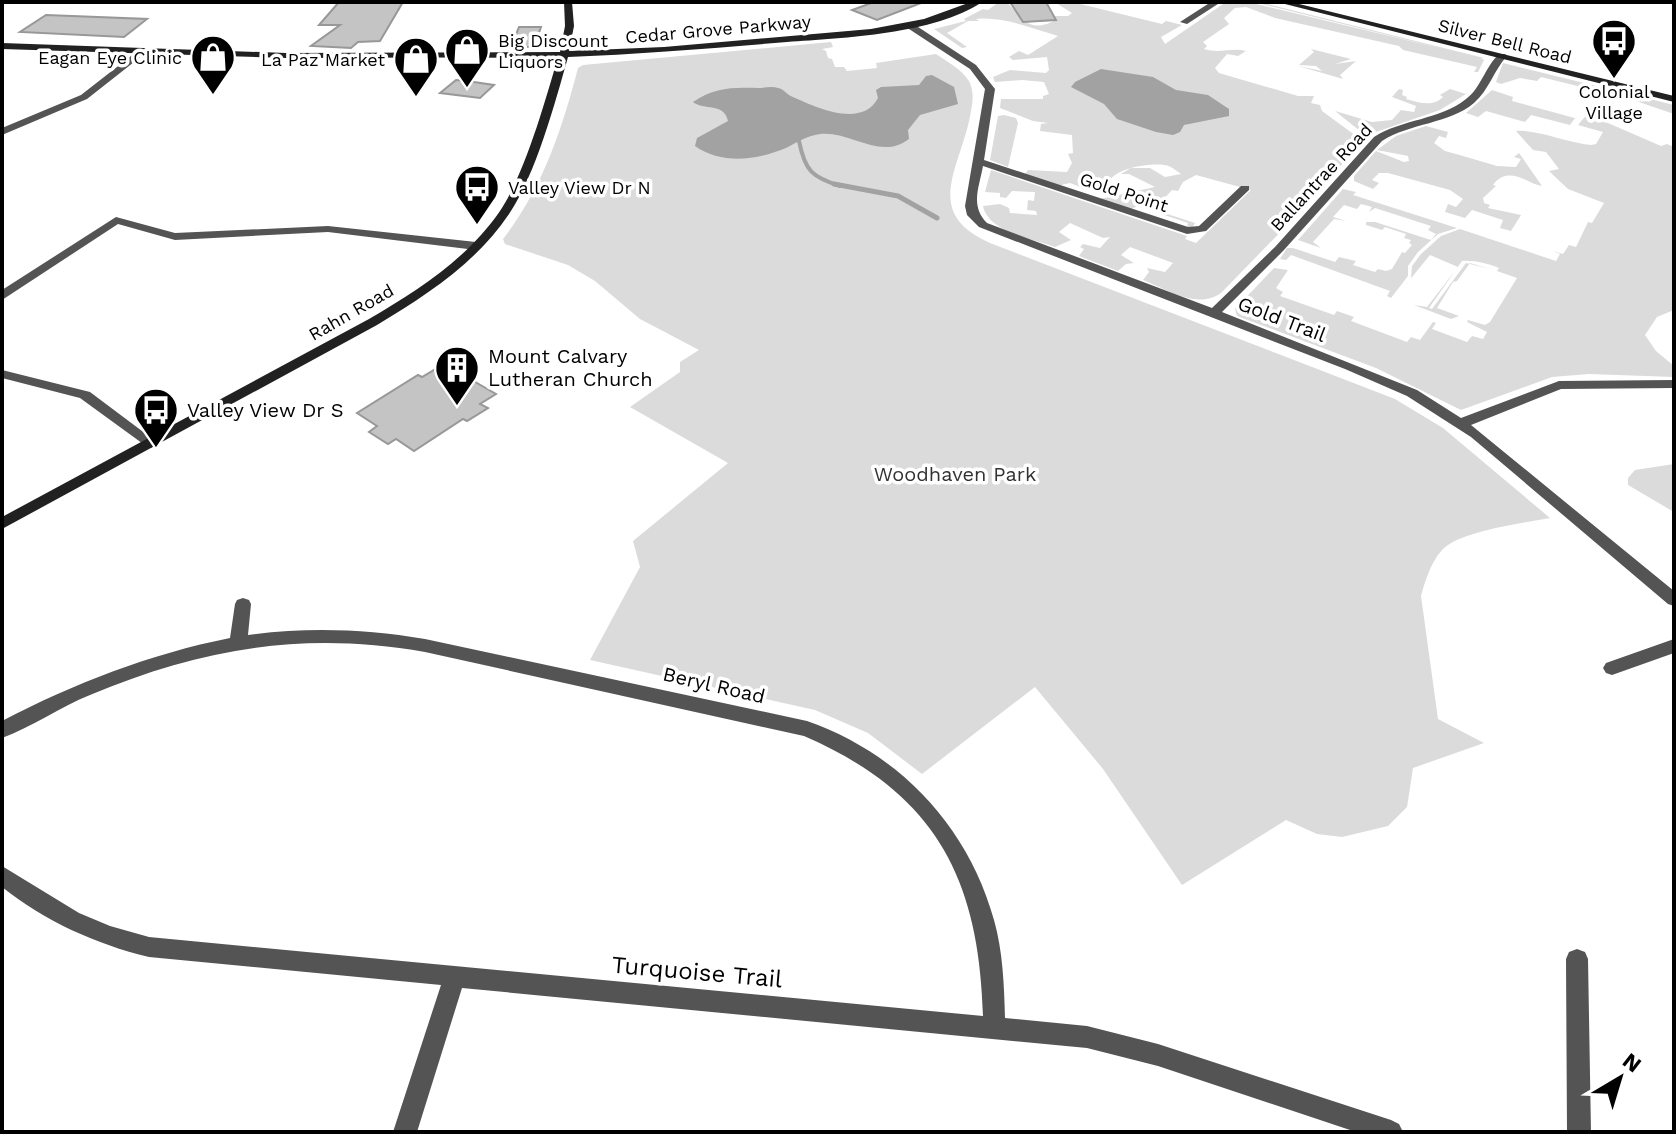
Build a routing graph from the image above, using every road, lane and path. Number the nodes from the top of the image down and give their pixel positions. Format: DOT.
graph roads {
  1 [pos="568,2"];
  2 [pos="958,2"];
  3 [pos="978,2"];
  4 [pos="1217,2"];
  5 [pos="1281,2"];
  6 [pos="1184,22"];
  7 [pos="909,25"];
  8 [pos="2,46"];
  9 [pos="143,51"];
  10 [pos="1502,56"];
  11 [pos="563,57"];
  12 [pos="1674,99"];
  13 [pos="2,132"];
  14 [pos="980,162"];
  15 [pos="1245,188"];
  16 [pos="476,246"];
  17 [pos="2,296"];
  18 [pos="1213,314"];
  19 [pos="2,374"];
  20 [pos="1674,384"];
  21 [pos="1462,423"];
  22 [pos="151,443"];
  23 [pos="2,524"];
  24 [pos="1674,600"];
  25 [pos="243,604"];
  26 [pos="238,644"];
  27 [pos="1674,646"];
  28 [pos="1612,668"];
  29 [pos="2,730"];
  30 [pos="2,875"];
  31 [pos="1577,959"];
  32 [pos="455,976"];
  33 [pos="994,1026"];
  34 [pos="405,1132"];
  35 [pos="1391,1132"];
  36 [pos="1579,1132"];
  1 -- 11 [label="street, Rahn Road"];
  2 -- 7 [label="street, Cedar Grove Parkway"];
  3 -- 7 [label="street, Cedar Grove Parkway"];
  4 -- 6 [label="street"];
  5 -- 10 [label="street, Silver Bell Road"];
  7 -- 11 [label="street, Cedar Grove Parkway"];
  7 -- 14 [label="street, Gold Trail"];
  8 -- 9 [label="street, Cedar Grove Parkway"];
  9 -- 11 [label="street, Cedar Grove Parkway"];
  9 -- 13 [label="street"];
  10 -- 12 [label="street, Silver Bell Road"];
  10 -- 18 [label="street, Ballantrae Road"];
  11 -- 16 [label="street, Rahn Road"];
  14 -- 15 [label="street, Gold Point"];
  14 -- 18 [label="street, Gold Trail"];
  16 -- 17 [label="street"];
  16 -- 22 [label="street, Rahn Road"];
  18 -- 21 [label="street, Gold Trail"];
  19 -- 22 [label="street"];
  20 -- 21 [label="street"];
  21 -- 24 [label="street, Gold Trail"];
  22 -- 23 [label="street, Rahn Road"];
  25 -- 26 [label="street"];
  26 -- 29 [label="street, Beryl Road"];
  26 -- 33 [label="street, Beryl Road"];
  27 -- 28 [label="street"];
  30 -- 32 [label="street, Turquoise Trail"];
  31 -- 36 [label="street"];
  32 -- 33 [label="street, Turquoise Trail"];
  32 -- 34 [label="street"];
  33 -- 35 [label="street, Turquoise Trail"];
}
